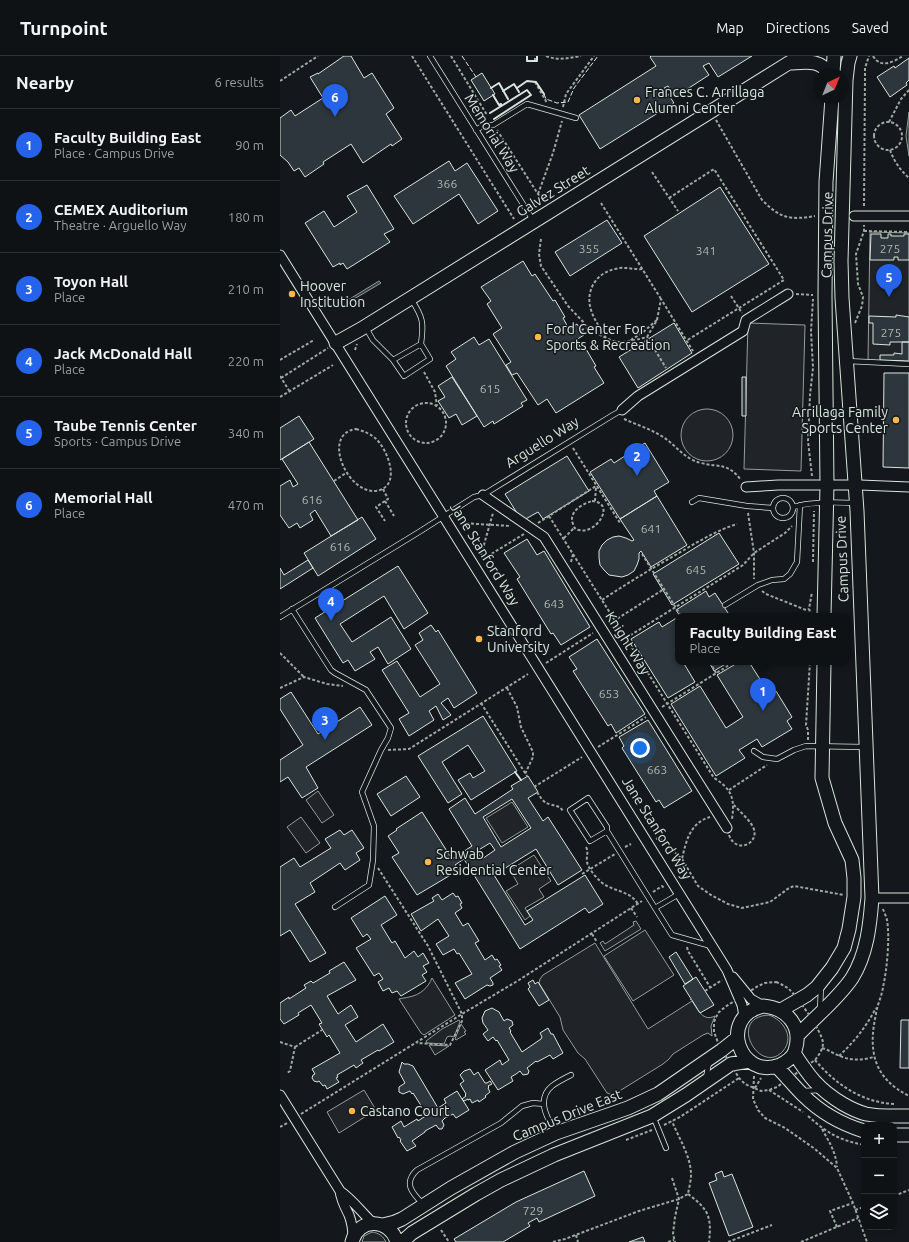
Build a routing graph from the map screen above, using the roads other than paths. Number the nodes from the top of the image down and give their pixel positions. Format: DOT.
graph roads {
  1 [pos="430,56"];
  2 [pos="802,56"];
  3 [pos="834,56"];
  4 [pos="850,56"];
  5 [pos="791,60"];
  6 [pos="824,68"];
  7 [pos="833,68"];
  8 [pos="832,104"];
  9 [pos="576,118"];
  10 [pos="476,130"];
  11 [pos="854,216"];
  12 [pos="909,216"];
  13 [pos="534,221"];
  14 [pos="280,255"];
  15 [pos="788,294"];
  16 [pos="411,298"];
  17 [pos="365,327"];
  18 [pos="336,343"];
  19 [pos="421,344"];
  20 [pos="394,360"];
  21 [pos="846,361"];
  22 [pos="909,364"];
  23 [pos="622,410"];
  24 [pos="816,484"];
  25 [pos="830,485"];
  26 [pos="850,485"];
  27 [pos="860,485"];
  28 [pos="746,487"];
  29 [pos="909,487"];
  30 [pos="483,495"];
  31 [pos="692,502"];
  32 [pos="826,503"];
  33 [pos="856,503"];
  34 [pos="800,505"];
  35 [pos="793,507"];
  36 [pos="773,508"];
  37 [pos="443,517"];
  38 [pos="725,605"];
  39 [pos="292,609"];
  40 [pos="824,613"];
  41 [pos="280,617"];
  42 [pos="824,665"];
  43 [pos="822,747"];
  44 [pos="865,747"];
  45 [pos="754,751"];
  46 [pos="727,828"];
  47 [pos="607,831"];
  48 [pos="679,894"];
  49 [pos="872,898"];
  50 [pos="909,898"];
  51 [pos="335,907"];
  52 [pos="655,908"];
  53 [pos="712,946"];
  54 [pos="726,970"];
  55 [pos="821,983"];
  56 [pos="763,1006"];
  57 [pos="780,1010"];
  58 [pos="744,1016"];
  59 [pos="817,1019"];
  60 [pos="797,1036"];
  61 [pos="737,1038"];
  62 [pos="794,1053"];
  63 [pos="709,1058"];
  64 [pos="750,1061"];
  65 [pos="776,1066"];
  66 [pos="571,1075"];
  67 [pos="706,1081"];
  68 [pos="822,1090"];
  69 [pos="800,1092"];
  70 [pos="280,1095"];
  71 [pos="544,1104"];
  72 [pos="652,1116"];
  73 [pos="909,1116"];
  74 [pos="861,1130"];
  75 [pos="556,1133"];
  76 [pos="897,1135"];
  77 [pos="909,1135"];
  78 [pos="666,1148"];
  79 [pos="340,1191"];
  80 [pos="424,1205"];
  81 [pos="378,1224"];
  82 [pos="353,1240"];
  83 [pos="397,1242"];
  84 [pos="402,1242"];
  1 -- 10 [label="lane, Memorial Way"];
  2 -- 5 [label="street, Galvez Street"];
  3 -- 7 [label="street"];
  4 -- 21 [label="street, Campus Drive"];
  5 -- 6 [label="street"];
  5 -- 13 [label="street, Galvez Street"];
  8 -- 32 [label="street, Campus Drive"];
  9 -- 10 [label="lane"];
  10 -- 13 [label="lane, Memorial Way"];
  11 -- 12 [label="street"];
  13 -- 16 [label="street, Galvez Street"];
  14 -- 18 [label="street, Jane Stanford Way"];
  15 -- 23 [label="street, Arguello Way"];
  16 -- 17 [label="street, Galvez Street"];
  16 -- 19 [label="lane"];
  17 -- 18 [label="street, Galvez Street"];
  17 -- 20 [label="lane"];
  18 -- 37 [label="street, Jane Stanford Way"];
  19 -- 20 [label="lane"];
  19 -- 20 [label="lane"];
  21 -- 22 [label="lane"];
  21 -- 33 [label="street, Campus Drive"];
  23 -- 30 [label="lane, Arguello Way"];
  24 -- 28 [label="street"];
  25 -- 26 [label="street"];
  27 -- 29 [label="street"];
  30 -- 37 [label="lane, Arguello Way"];
  30 -- 46 [label="street, Knight Way"];
  31 -- 36 [label="lane"];
  32 -- 33 [label="lane"];
  32 -- 34 [label="lane"];
  32 -- 40 [label="street, Campus Drive"];
  33 -- 44 [label="street, Campus Drive"];
  34 -- 35 [label="lane"];
  34 -- 38 [label="lane"];
  35 -- 36 [label="lane"];
  35 -- 36 [label="lane"];
  37 -- 39 [label="lane, Arguello Way"];
  37 -- 48 [label="street, Jane Stanford Way"];
  39 -- 41 [label="lane, Arguello Way"];
  39 -- 51 [label="lane"];
  42 -- 43 [label="street"];
  43 -- 44 [label="lane"];
  43 -- 45 [label="lane"];
  43 -- 55 [label="street"];
  44 -- 49 [label="street, Campus Drive"];
  47 -- 47 [label="lane"];
  47 -- 52 [label="lane"];
  48 -- 52 [label="lane"];
  48 -- 53 [label="street, Jane Stanford Way"];
  49 -- 50 [label="street"];
  49 -- 59 [label="street, Campus Drive"];
  52 -- 53 [label="lane"];
  53 -- 54 [label="street, Jane Stanford Way"];
  54 -- 56 [label="street, Jane Stanford Way"];
  54 -- 58 [label="street, Jane Stanford Way"];
  55 -- 57 [label="street"];
  55 -- 59 [label="lane"];
  56 -- 57 [label="street, Jane Stanford Way"];
  56 -- 58 [label="street"];
  57 -- 60 [label="street"];
  58 -- 61 [label="street"];
  59 -- 60 [label="street, Campus Drive"];
  60 -- 62 [label="street"];
  61 -- 63 [label="street, Campus Drive East"];
  61 -- 64 [label="street"];
  62 -- 65 [label="street"];
  62 -- 68 [label="street"];
  63 -- 67 [label="lane"];
  63 -- 75 [label="street, Campus Drive East"];
  64 -- 65 [label="street"];
  64 -- 67 [label="street"];
  65 -- 69 [label="street"];
  66 -- 71 [label="lane"];
  67 -- 72 [label="street"];
  68 -- 69 [label="lane"];
  68 -- 73 [label="street"];
  69 -- 74 [label="street"];
  70 -- 79 [label="street"];
  71 -- 75 [label="lane"];
  71 -- 80 [label="lane"];
  72 -- 78 [label="lane"];
  72 -- 84 [label="street"];
  75 -- 80 [label="street, Campus Drive East"];
  76 -- 77 [label="street"];
  79 -- 81 [label="street"];
  79 -- 82 [label="street"];
  80 -- 81 [label="street, Campus Drive East"];
  81 -- 82 [label="street, Campus Drive East"];
  81 -- 83 [label="street"];
}
